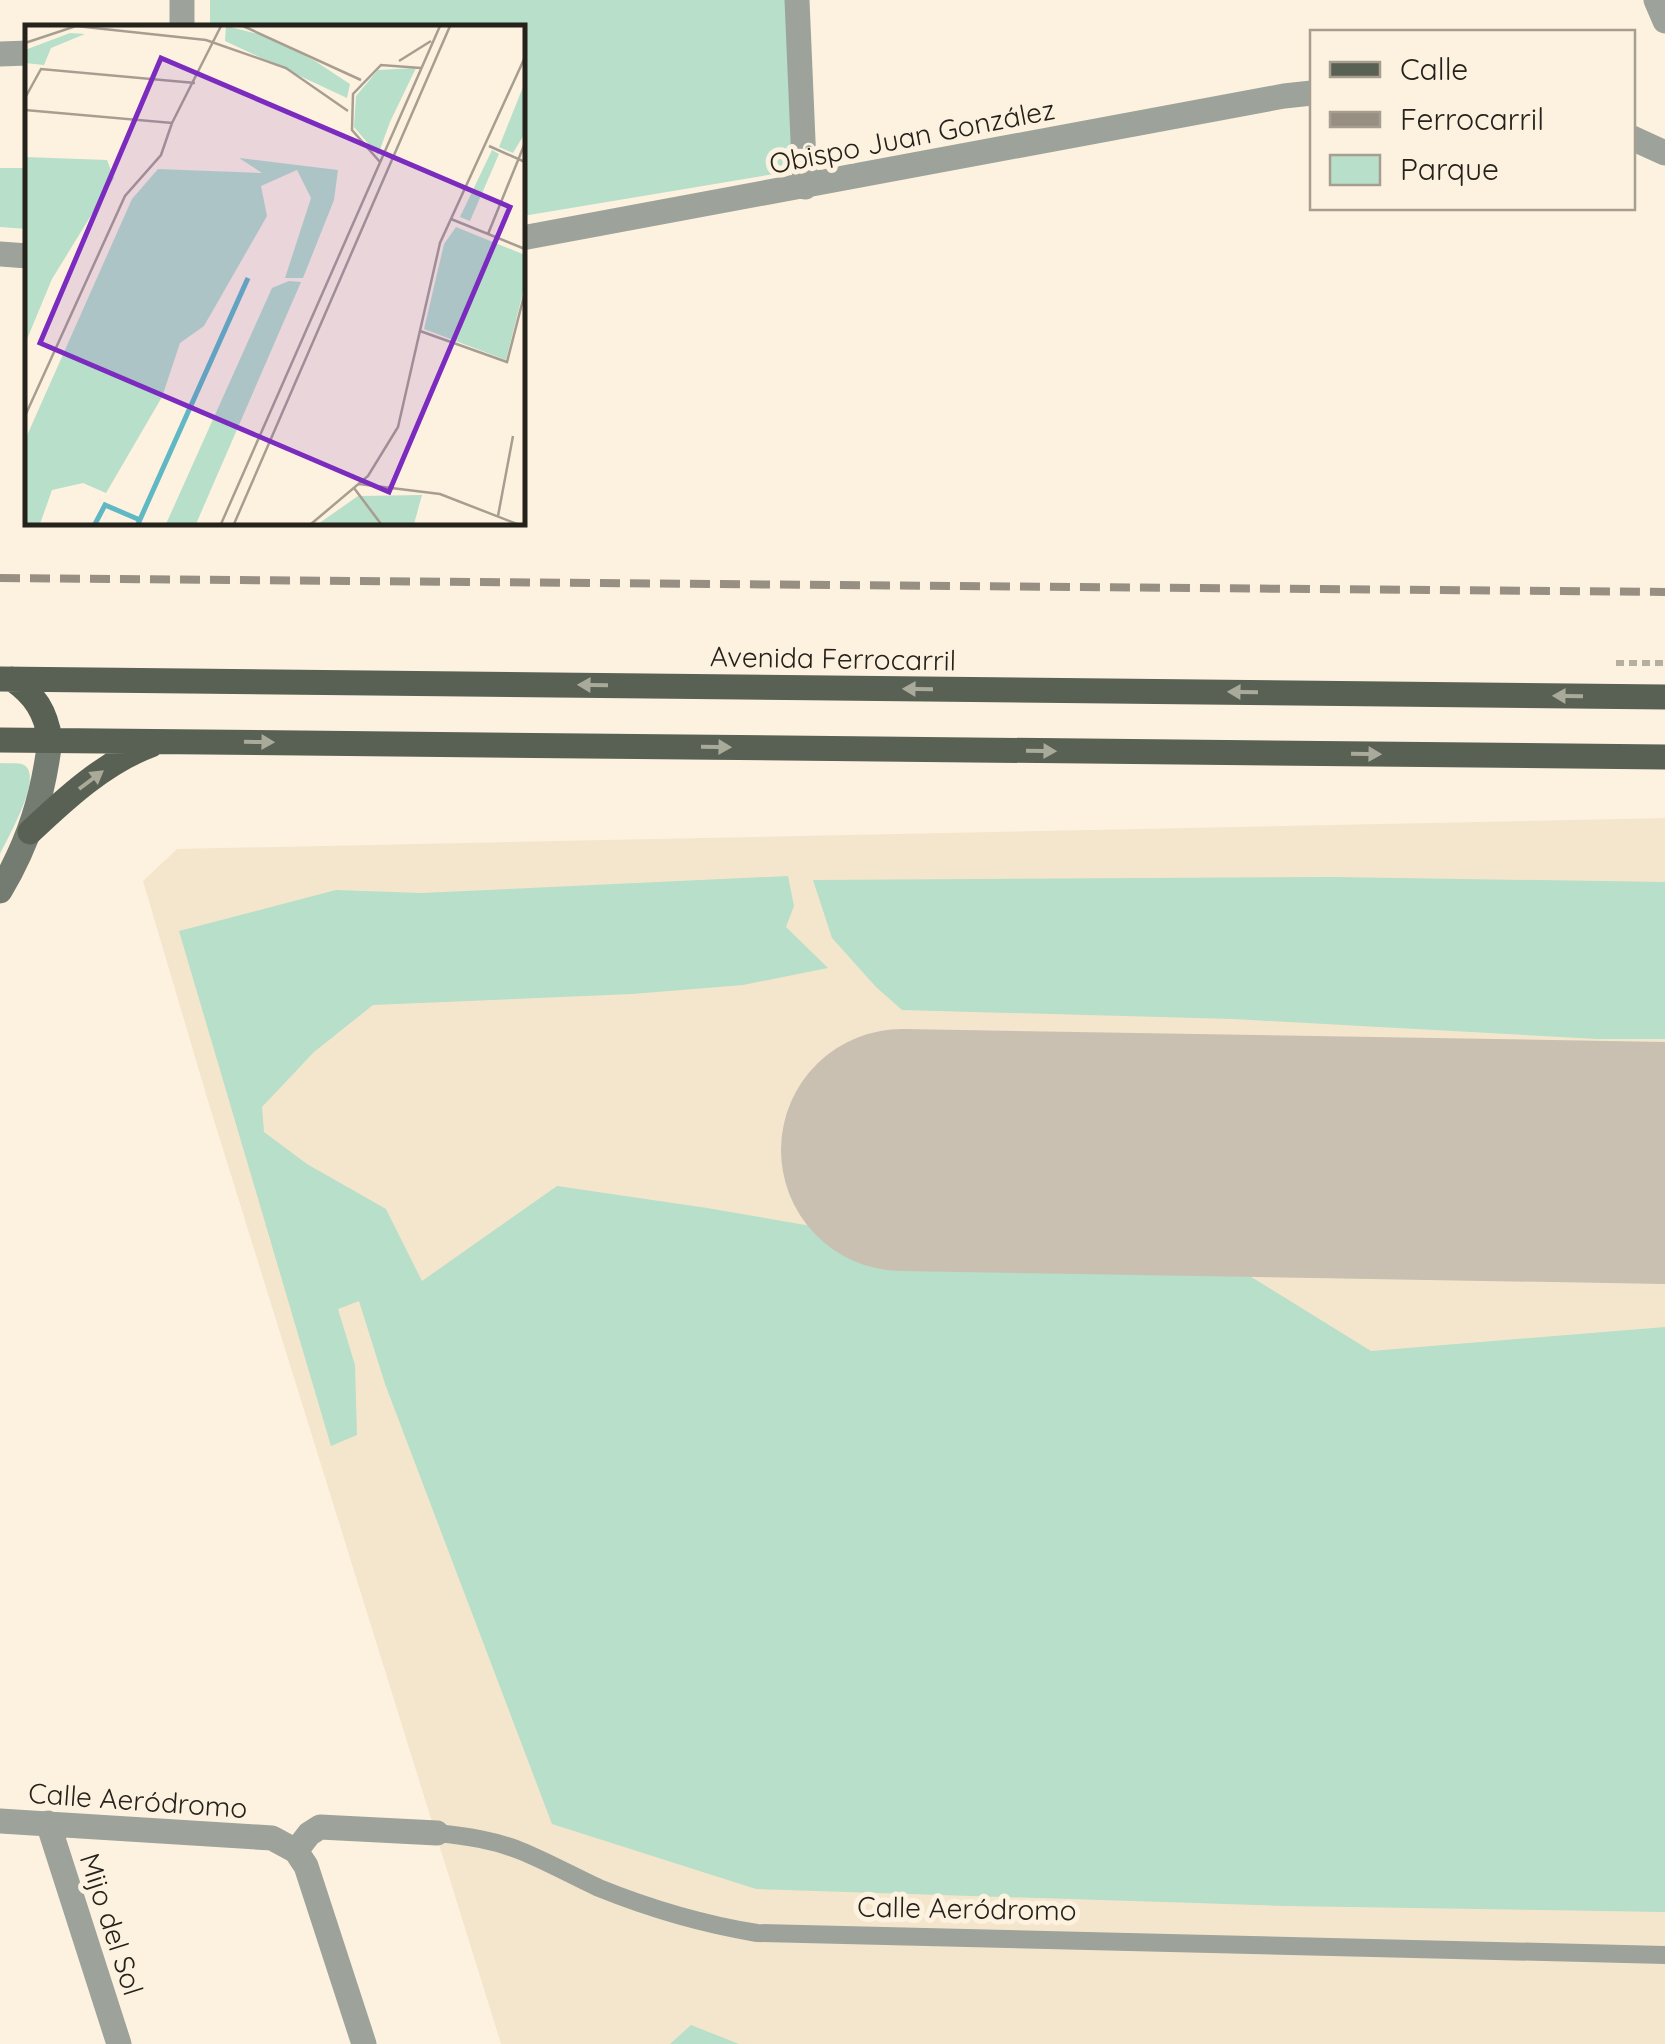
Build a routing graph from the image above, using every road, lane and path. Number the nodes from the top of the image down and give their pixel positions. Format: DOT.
graph roads {
  1 [pos="797,0"];
  2 [pos="1656,0"];
  3 [pos="1665,22"];
  4 [pos="25,53"];
  5 [pos="0,54"];
  6 [pos="1310,92"];
  7 [pos="1635,139"];
  8 [pos="1665,153"];
  9 [pos="805,186"];
  10 [pos="525,237"];
  11 [pos="0,254"];
  12 [pos="25,256"];
  13 [pos="6,679"];
  14 [pos="1665,697"];
  15 [pos="0,740"];
  16 [pos="50,740"];
  17 [pos="161,741"];
  18 [pos="1665,757"];
  19 [pos="30,832"];
  20 [pos="0,891"];
  21 [pos="0,1821"];
  22 [pos="48,1823"];
  23 [pos="437,1833"];
  24 [pos="296,1851"];
  25 [pos="1665,1955"];
  26 [pos="120,2044"];
  27 [pos="364,2044"];
  1 -- 9 [label="street"];
  2 -- 3 [label="street"];
  4 -- 5 [label="street"];
  6 -- 9 [label="street, Obispo Juan González"];
  7 -- 8 [label="street"];
  9 -- 10 [label="street, Obispo Juan González"];
  11 -- 12 [label="street"];
  14 -- 13 [label="main road, Avenida Ferrocarril, one-way"];
  13 -- 16 [label="main road"];
  15 -- 16 [label="main road"];
  16 -- 17 [label="main road"];
  16 -- 19 [label="main road"];
  17 -- 18 [label="main road, one-way"];
  19 -- 17 [label="main road, one-way"];
  19 -- 20 [label="main road"];
  21 -- 22 [label="street, Calle Aeródromo"];
  22 -- 24 [label="street, Calle Aeródromo"];
  22 -- 26 [label="street, Mijo del Sol"];
  23 -- 24 [label="street, Calle Aeródromo"];
  23 -- 25 [label="lane, Calle Aeródromo"];
  24 -- 27 [label="street"];
}
